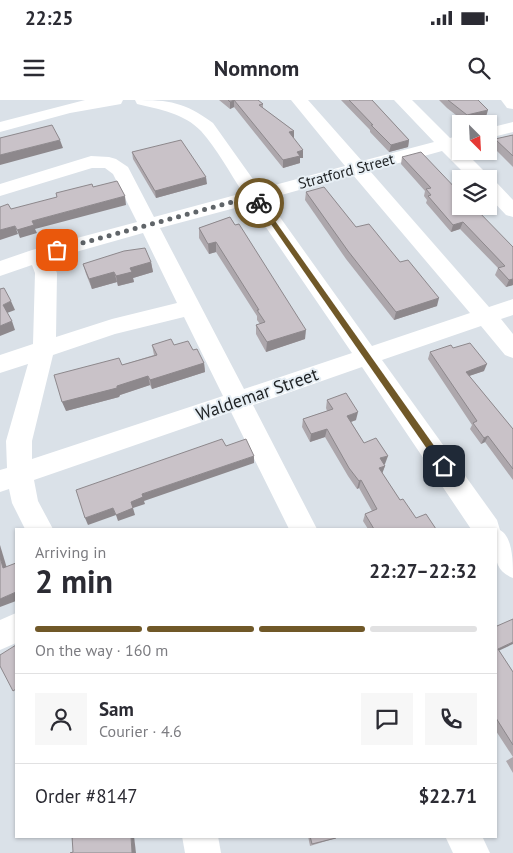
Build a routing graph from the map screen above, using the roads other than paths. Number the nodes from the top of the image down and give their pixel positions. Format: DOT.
graph roads {
  1 [pos="115,100"];
  2 [pos="299,100"];
  3 [pos="402,100"];
  4 [pos="508,100"];
  5 [pos="152,102"];
  6 [pos="513,104"];
  7 [pos="0,126"];
  8 [pos="513,127"];
  9 [pos="498,131"];
  10 [pos="452,140"];
  11 [pos="452,143"];
  12 [pos="357,168"];
  13 [pos="0,190"];
  14 [pos="497,194"];
  15 [pos="254,196"];
  16 [pos="513,211"];
  17 [pos="148,225"];
  18 [pos="39,255"];
  19 [pos="0,268"];
  20 [pos="513,307"];
  21 [pos="189,308"];
  22 [pos="485,317"];
  23 [pos="43,350"];
  24 [pos="513,350"];
  25 [pos="368,357"];
  26 [pos="0,364"];
  27 [pos="236,401"];
  28 [pos="10,478"];
  29 [pos="294,526"];
  30 [pos="38,528"];
  31 [pos="487,528"];
  32 [pos="497,542"];
  33 [pos="513,566"];
  34 [pos="15,628"];
  35 [pos="0,635"];
  36 [pos="200,838"];
  37 [pos="464,838"];
  38 [pos="203,853"];
  39 [pos="472,853"];
  1 -- 7 [label="street"];
  2 -- 12 [label="street"];
  3 -- 10 [label="street"];
  4 -- 6 [label="street"];
  5 -- 15 [label="street"];
  8 -- 9 [label="street"];
  11 -- 12 [label="street, Stratford Street"];
  12 -- 15 [label="street, Stratford Street"];
  12 -- 22 [label="street"];
  13 -- 17 [label="street"];
  14 -- 16 [label="street"];
  15 -- 17 [label="street, Stratford Street"];
  15 -- 25 [label="street"];
  17 -- 18 [label="street, Stratford Street"];
  17 -- 21 [label="street"];
  18 -- 19 [label="street, Stratford Street"];
  18 -- 23 [label="street"];
  20 -- 22 [label="street, Waldemar Street"];
  21 -- 23 [label="street"];
  21 -- 27 [label="street"];
  22 -- 24 [label="street"];
  22 -- 25 [label="street, Waldemar Street"];
  23 -- 26 [label="street"];
  23 -- 28 [label="street"];
  25 -- 27 [label="street, Waldemar Street"];
  25 -- 31 [label="street"];
  27 -- 28 [label="street, Waldemar Street"];
  27 -- 29 [label="street"];
  28 -- 30 [label="street"];
  32 -- 33 [label="street"];
  34 -- 35 [label="street"];
  36 -- 38 [label="street"];
  37 -- 39 [label="street"];
}
